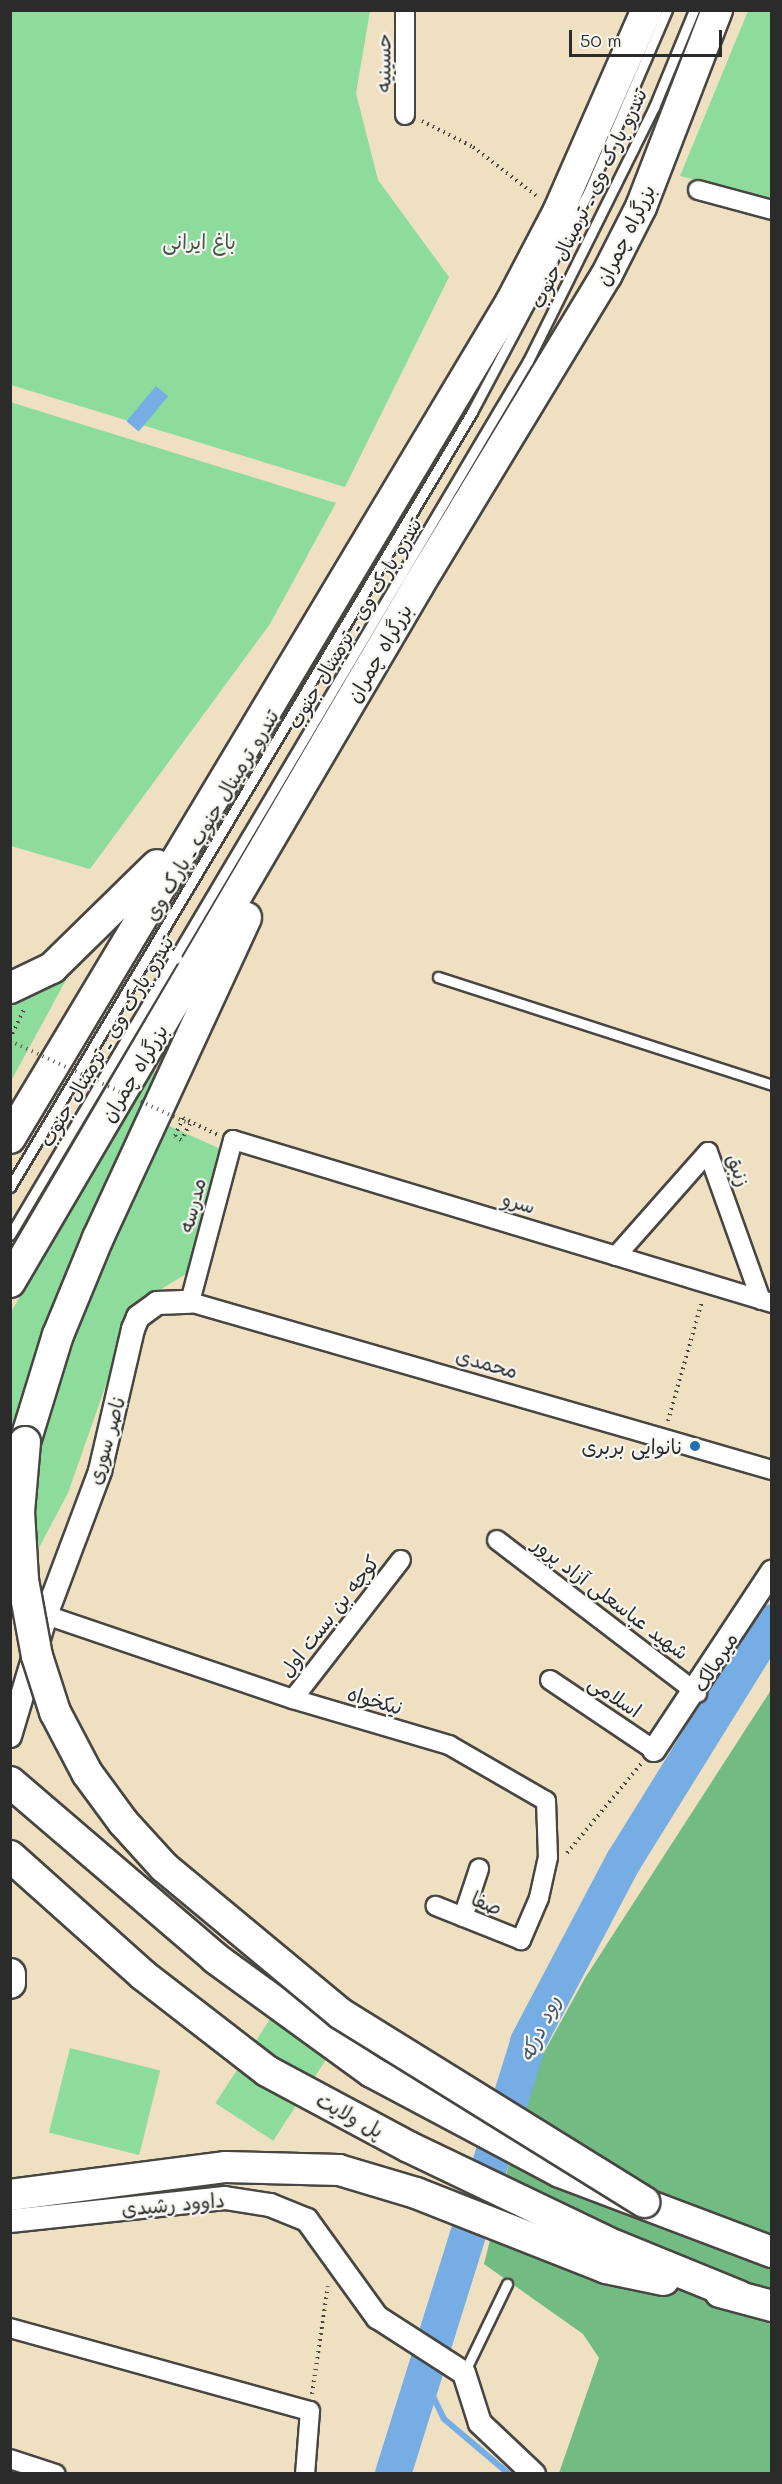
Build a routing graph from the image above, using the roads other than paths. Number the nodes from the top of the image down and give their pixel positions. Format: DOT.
graph roads {
  1 [pos="405,10"];
  2 [pos="647,10"];
  3 [pos="667,10"];
  4 [pos="694,10"];
  5 [pos="717,10"];
  6 [pos="405,115"];
  7 [pos="698,190"];
  8 [pos="771,210"];
  9 [pos="188,833"];
  10 [pos="274,838"];
  11 [pos="154,945"];
  12 [pos="177,958"];
  13 [pos="438,977"];
  14 [pos="18,998"];
  15 [pos="771,1085"];
  16 [pos="10,1138"];
  17 [pos="254,1144"];
  18 [pos="10,1187"];
  19 [pos="10,1235"];
  20 [pos="616,1256"];
  21 [pos="10,1282"];
  22 [pos="190,1302"];
  23 [pos="766,1302"];
  24 [pos="771,1470"];
  25 [pos="497,1540"];
  26 [pos="401,1560"];
  27 [pos="771,1572"];
  28 [pos="46,1615"];
  29 [pos="550,1680"];
  30 [pos="697,1693"];
  31 [pos="293,1699"];
  32 [pos="10,1736"];
  33 [pos="654,1750"];
  34 [pos="10,1782"];
  35 [pos="10,1856"];
  36 [pos="479,1869"];
  37 [pos="436,1906"];
  38 [pos="463,1917"];
  39 [pos="521,1940"];
  40 [pos="10,1974"];
  41 [pos="10,1983"];
  42 [pos="644,2202"];
  43 [pos="12,2214"];
  44 [pos="771,2252"];
  45 [pos="507,2284"];
  46 [pos="739,2296"];
  47 [pos="771,2306"];
  48 [pos="10,2328"];
  49 [pos="464,2373"];
  50 [pos="10,2459"];
  51 [pos="56,2474"];
  52 [pos="305,2474"];
  53 [pos="534,2474"];
  1 -- 6 [label="street, حسینیه"];
  2 -- 9 [label="highway"];
  3 -- 11 [label="lane, تندرو ترمینال جنوب ـ پارک وی"];
  4 -- 12 [label="lane, تندرو پارک وی ـ ترمینال جنوب"];
  5 -- 10 [label="highway, بزرگراه چمران"];
  7 -- 8 [label="street"];
  9 -- 14 [label="highway"];
  9 -- 16 [label="highway"];
  10 -- 21 [label="highway, بزرگراه چمران"];
  10 -- 42 [label="highway, bridge"];
  11 -- 12 [label="lane"];
  11 -- 18 [label="lane, تندرو ترمینال جنوب ـ پارک وی"];
  12 -- 19 [label="lane, تندرو پارک وی ـ ترمینال جنوب"];
  13 -- 15 [label="lane"];
  17 -- 20 [label="street, سرو"];
  17 -- 22 [label="street, مدرسه"];
  20 -- 23 [label="street, سرو"];
  20 -- 23 [label="street, زنبق"];
  22 -- 24 [label="street, محمدی"];
  22 -- 28 [label="street, ناصر سوری"];
  25 -- 30 [label="street, شهید عباسعلی آزاد پرور"];
  26 -- 31 [label="street, کوچه بن بست اول"];
  27 -- 30 [label="street, میرمالک"];
  28 -- 31 [label="street, نیکخواه"];
  28 -- 32 [label="street, ناصر سوری"];
  29 -- 33 [label="street, اسلامی"];
  30 -- 33 [label="street, میرمالک"];
  31 -- 39 [label="street, نیکخواه"];
  34 -- 42 [label="highway, bridge"];
  35 -- 46 [label="highway, پل ولایت"];
  36 -- 38 [label="street"];
  37 -- 38 [label="street, صفا"];
  38 -- 39 [label="street, صفا"];
  40 -- 41 [label="highway"];
  42 -- 44 [label="highway"];
  43 -- 46 [label="highway"];
  43 -- 49 [label="street, داوود رشیدی"];
  45 -- 49 [label="lane"];
  46 -- 47 [label="highway"];
  48 -- 52 [label="street"];
  49 -- 53 [label="street"];
  50 -- 51 [label="street"];
}
